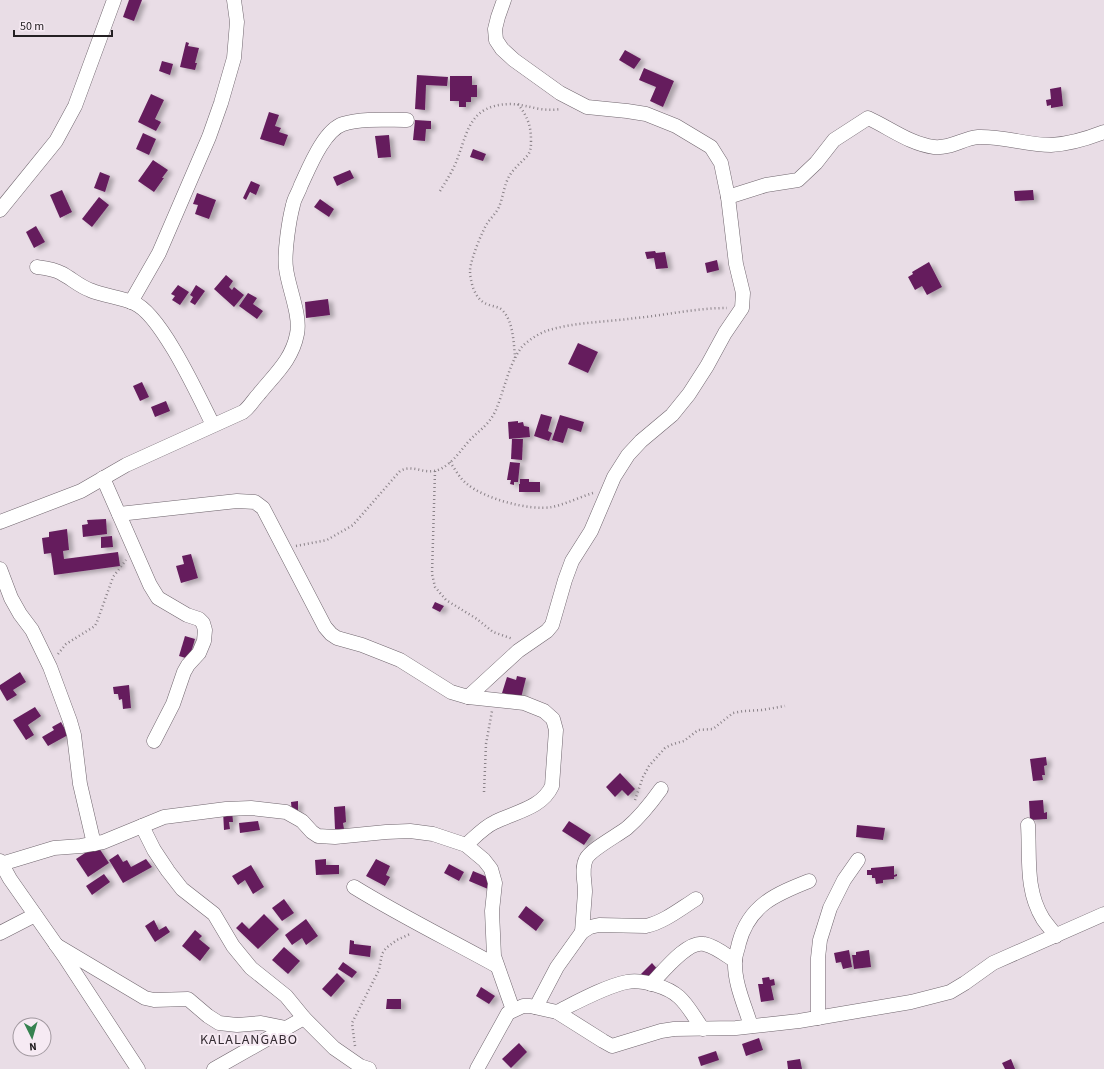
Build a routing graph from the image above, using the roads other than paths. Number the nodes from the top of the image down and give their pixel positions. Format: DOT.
graph roads {
  1 [pos="114,0"];
  2 [pos="234,0"];
  3 [pos="504,0"];
  4 [pos="407,120"];
  5 [pos="1104,132"];
  6 [pos="728,197"];
  7 [pos="0,210"];
  8 [pos="37,267"];
  9 [pos="132,302"];
  10 [pos="214,425"];
  11 [pos="103,478"];
  12 [pos="119,514"];
  13 [pos="0,522"];
  14 [pos="0,569"];
  15 [pos="468,697"];
  16 [pos="154,741"];
  17 [pos="661,789"];
  18 [pos="142,826"];
  19 [pos="1028,826"];
  20 [pos="94,844"];
  21 [pos="466,845"];
  22 [pos="858,860"];
  23 [pos="1,862"];
  24 [pos="809,881"];
  25 [pos="354,888"];
  26 [pos="696,899"];
  27 [pos="1104,914"];
  28 [pos="35,915"];
  29 [pos="582,932"];
  30 [pos="0,933"];
  31 [pos="1056,936"];
  32 [pos="56,945"];
  33 [pos="735,961"];
  34 [pos="497,966"];
  35 [pos="651,984"];
  36 [pos="536,1007"];
  37 [pos="514,1010"];
  38 [pos="557,1012"];
  39 [pos="304,1018"];
  40 [pos="818,1018"];
  41 [pos="751,1026"];
  42 [pos="286,1028"];
  43 [pos="702,1029"];
  44 [pos="364,1068"];
  45 [pos="138,1069"];
  46 [pos="214,1069"];
  47 [pos="477,1069"];
  1 -- 7 [label="street"];
  2 -- 9 [label="street"];
  3 -- 6 [label="street"];
  4 -- 10 [label="street"];
  5 -- 6 [label="street"];
  6 -- 15 [label="street"];
  8 -- 9 [label="street"];
  9 -- 10 [label="street"];
  10 -- 11 [label="street"];
  11 -- 12 [label="street"];
  11 -- 13 [label="street"];
  12 -- 15 [label="street"];
  12 -- 16 [label="street"];
  14 -- 20 [label="street"];
  15 -- 21 [label="street"];
  17 -- 29 [label="street"];
  18 -- 20 [label="street"];
  18 -- 21 [label="street"];
  18 -- 39 [label="street"];
  19 -- 31 [label="street"];
  20 -- 23 [label="street"];
  21 -- 34 [label="street"];
  22 -- 40 [label="street"];
  23 -- 28 [label="street"];
  24 -- 33 [label="street"];
  25 -- 34 [label="street"];
  26 -- 29 [label="street"];
  27 -- 31 [label="street"];
  28 -- 30 [label="street"];
  28 -- 32 [label="street"];
  29 -- 36 [label="street"];
  31 -- 40 [label="street"];
  32 -- 42 [label="street"];
  32 -- 45 [label="street"];
  33 -- 35 [label="street"];
  33 -- 41 [label="street"];
  34 -- 37 [label="street"];
  35 -- 38 [label="street"];
  35 -- 43 [label="street"];
  36 -- 37 [label="street"];
  36 -- 38 [label="street"];
  37 -- 47 [label="street"];
  38 -- 43 [label="street"];
  39 -- 42 [label="street"];
  39 -- 44 [label="street"];
  40 -- 41 [label="street"];
  41 -- 43 [label="street"];
  42 -- 46 [label="street"];
}
